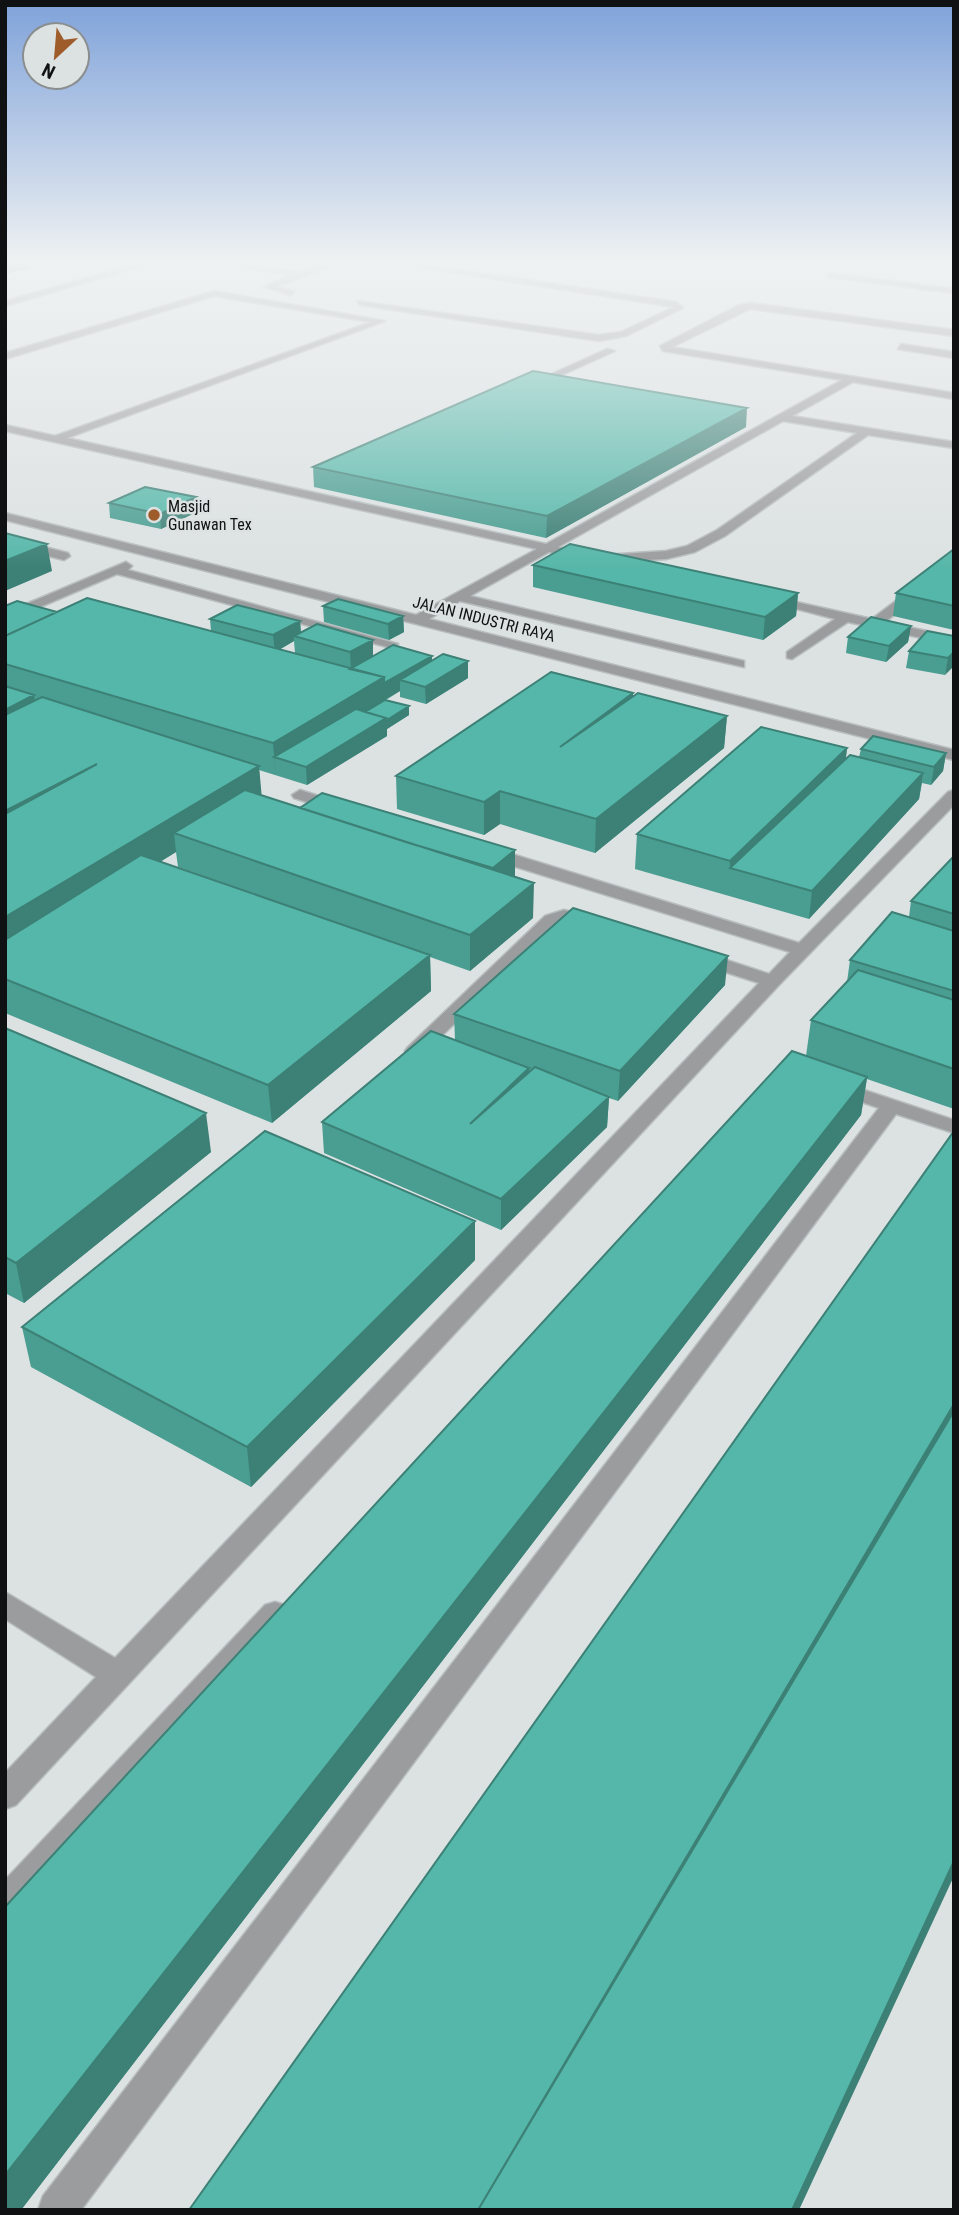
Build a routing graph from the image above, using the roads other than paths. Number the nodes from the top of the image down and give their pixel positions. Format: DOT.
graph roads {
  1 [pos="267,362"];
  2 [pos="584,362"];
  3 [pos="747,362"];
  4 [pos="850,380"];
  5 [pos="521,390"];
  6 [pos="954,396"];
  7 [pos="782,418"];
  8 [pos="5,428"];
  9 [pos="866,431"];
  10 [pos="27,433"];
  11 [pos="55,439"];
  12 [pos="5,441"];
  13 [pos="954,445"];
  14 [pos="316,479"];
  15 [pos="290,490"];
  16 [pos="5,516"];
  17 [pos="5,541"];
  18 [pos="546,548"];
  19 [pos="153,554"];
  20 [pos="64,556"];
  21 [pos="593,560"];
  22 [pos="954,561"];
  23 [pos="115,570"];
  24 [pos="646,572"];
  25 [pos="753,596"];
  26 [pos="458,597"];
  27 [pos="846,617"];
  28 [pos="5,618"];
  29 [pos="417,620"];
  30 [pos="874,624"];
  31 [pos="954,642"];
  32 [pos="391,644"];
  33 [pos="792,655"];
  34 [pos="739,663"];
  35 [pos="954,755"];
  36 [pos="300,795"];
  37 [pos="954,795"];
  38 [pos="351,811"];
  39 [pos="479,850"];
  40 [pos="603,926"];
  41 [pos="802,950"];
  42 [pos="682,951"];
  43 [pos="772,981"];
  44 [pos="404,1061"];
  45 [pos="818,1081"];
  46 [pos="891,1106"];
  47 [pos="954,1127"];
  48 [pos="289,1599"];
  49 [pos="5,1604"];
  50 [pos="118,1675"];
  51 [pos="5,1795"];
  52 [pos="5,1905"];
  53 [pos="57,2210"];
  1 -- 11 [label="street"];
  2 -- 5 [label="street"];
  3 -- 4 [label="street"];
  4 -- 6 [label="street"];
  4 -- 7 [label="street"];
  7 -- 9 [label="street"];
  7 -- 18 [label="street"];
  8 -- 10 [label="street"];
  9 -- 13 [label="street"];
  9 -- 21 [label="street"];
  10 -- 11 [label="street"];
  10 -- 12 [label="street"];
  11 -- 15 [label="street"];
  14 -- 15 [label="street"];
  15 -- 18 [label="street"];
  16 -- 19 [label="street, JALAN INDUSTRI RAYA"];
  17 -- 20 [label="street"];
  18 -- 21 [label="street"];
  18 -- 26 [label="street"];
  19 -- 23 [label="street"];
  19 -- 29 [label="street, JALAN INDUSTRI RAYA"];
  21 -- 24 [label="street"];
  22 -- 30 [label="street"];
  23 -- 28 [label="street"];
  23 -- 32 [label="street"];
  25 -- 27 [label="street"];
  26 -- 29 [label="street"];
  26 -- 34 [label="street"];
  27 -- 30 [label="street"];
  27 -- 33 [label="street"];
  29 -- 35 [label="street, JALAN INDUSTRI RAYA"];
  30 -- 31 [label="street"];
  36 -- 38 [label="street"];
  37 -- 41 [label="street"];
  39 -- 41 [label="street"];
  40 -- 44 [label="street"];
  41 -- 43 [label="street"];
  42 -- 43 [label="street"];
  43 -- 50 [label="street"];
  45 -- 46 [label="street"];
  46 -- 47 [label="street"];
  46 -- 53 [label="street"];
  48 -- 52 [label="street"];
  49 -- 50 [label="street"];
  50 -- 51 [label="street"];
}
